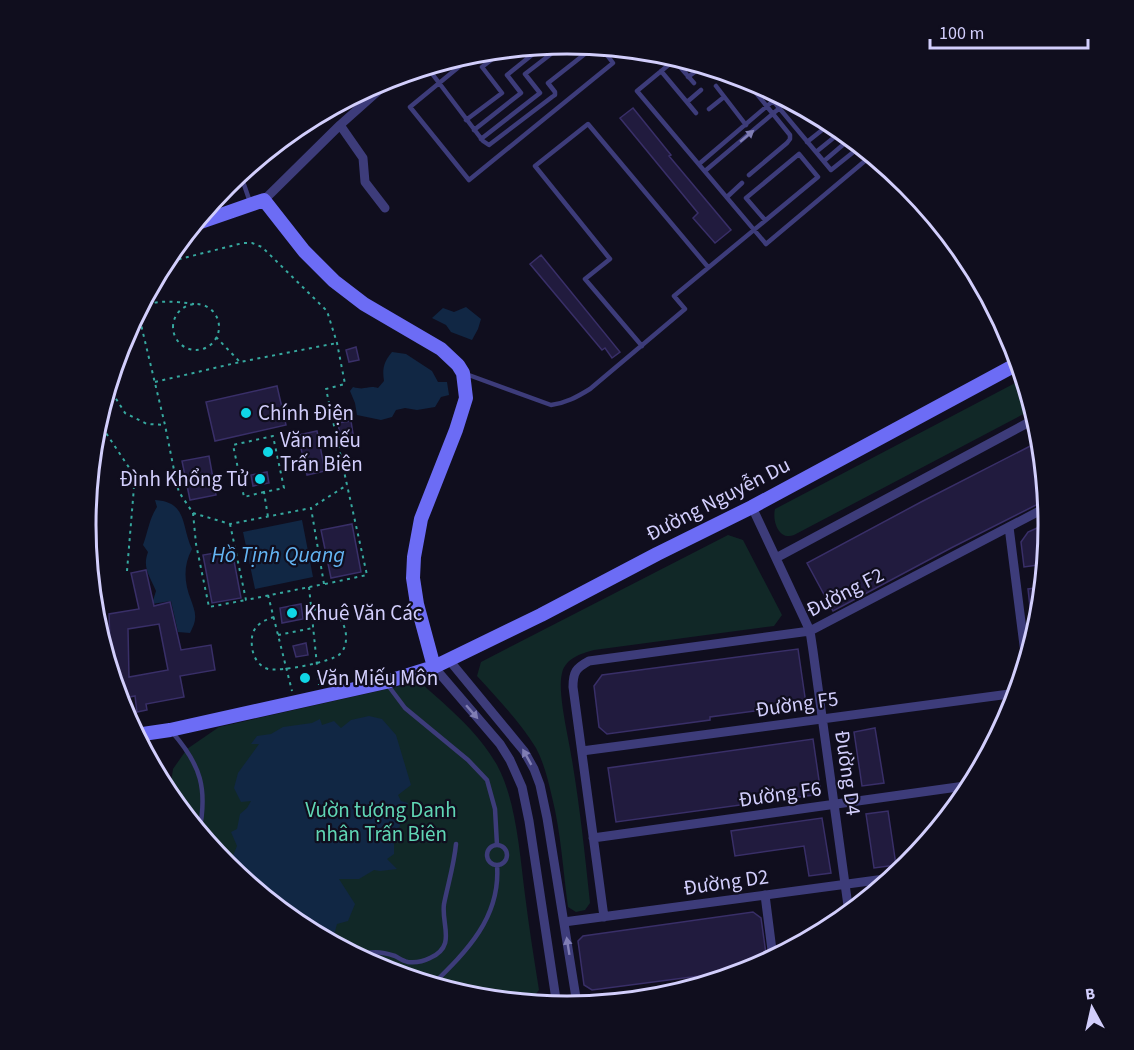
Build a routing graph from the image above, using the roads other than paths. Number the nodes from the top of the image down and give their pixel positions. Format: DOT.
graph roads {
  1 [pos="531,55"];
  2 [pos="550,55"];
  3 [pos="584,55"];
  4 [pos="608,56"];
  5 [pos="490,61"];
  6 [pos="668,65"];
  7 [pos="459,67"];
  8 [pos="682,68"];
  9 [pos="661,71"];
  10 [pos="695,72"];
  11 [pos="432,74"];
  12 [pos="688,77"];
  13 [pos="439,83"];
  14 [pos="694,83"];
  15 [pos="716,86"];
  16 [pos="702,90"];
  17 [pos="758,95"];
  18 [pos="371,97"];
  19 [pos="724,97"];
  20 [pos="687,102"];
  21 [pos="772,102"];
  22 [pos="775,103"];
  23 [pos="767,106"];
  24 [pos="779,108"];
  25 [pos="709,109"];
  26 [pos="696,113"];
  27 [pos="773,114"];
  28 [pos="466,120"];
  29 [pos="340,125"];
  30 [pos="746,125"];
  31 [pos="823,129"];
  32 [pos="474,130"];
  33 [pos="834,137"];
  34 [pos="481,139"];
  35 [pos="807,142"];
  36 [pos="844,144"];
  37 [pos="854,151"];
  38 [pos="816,152"];
  39 [pos="824,161"];
  40 [pos="865,161"];
  41 [pos="699,165"];
  42 [pos="705,171"];
  43 [pos="749,175"];
  44 [pos="245,181"];
  45 [pos="742,183"];
  46 [pos="727,197"];
  47 [pos="258,202"];
  48 [pos="385,208"];
  49 [pos="209,219"];
  50 [pos="765,220"];
  51 [pos="754,229"];
  52 [pos="708,267"];
  53 [pos="642,346"];
  54 [pos="1011,368"];
  55 [pos="463,373"];
  56 [pos="1027,423"];
  57 [pos="752,507"];
  58 [pos="1038,512"];
  59 [pos="1009,527"];
  60 [pos="776,558"];
  61 [pos="810,632"];
  62 [pos="1023,641"];
  63 [pos="449,660"];
  64 [pos="434,668"];
  65 [pos="386,682"];
  66 [pos="1006,694"];
  67 [pos="823,719"];
  68 [pos="170,730"];
  69 [pos="145,734"];
  70 [pos="582,751"];
  71 [pos="959,787"];
  72 [pos="834,804"];
  73 [pos="201,822"];
  74 [pos="593,838"];
  75 [pos="456,844"];
  76 [pos="497,845"];
  77 [pos="497,865"];
  78 [pos="877,880"];
  79 [pos="845,884"];
  80 [pos="765,895"];
  81 [pos="848,904"];
  82 [pos="604,917"];
  83 [pos="564,922"];
  84 [pos="772,948"];
  85 [pos="372,953"];
  86 [pos="439,978"];
  87 [pos="556,996"];
  88 [pos="576,996"];
  1 -- 32 [label="lane"];
  2 -- 34 [label="lane"];
  3 -- 34 [label="lane"];
  4 -- 13 [label="lane"];
  5 -- 28 [label="lane"];
  6 -- 9 [label="lane"];
  7 -- 13 [label="lane"];
  8 -- 12 [label="lane"];
  9 -- 20 [label="lane"];
  9 -- 41 [label="lane"];
  10 -- 12 [label="lane"];
  11 -- 13 [label="lane"];
  12 -- 14 [label="lane"];
  13 -- 28 [label="lane"];
  15 -- 19 [label="lane"];
  16 -- 20 [label="lane"];
  17 -- 23 [label="lane"];
  18 -- 29 [label="street"];
  19 -- 25 [label="lane"];
  19 -- 30 [label="lane"];
  20 -- 26 [label="lane"];
  21 -- 23 [label="lane"];
  22 -- 24 [label="lane"];
  23 -- 27 [label="lane"];
  23 -- 30 [label="lane"];
  24 -- 27 [label="lane"];
  24 -- 35 [label="lane"];
  42 -- 27 [label="lane, one-way"];
  27 -- 43 [label="lane"];
  28 -- 32 [label="lane"];
  29 -- 47 [label="street"];
  29 -- 48 [label="street"];
  30 -- 41 [label="lane"];
  31 -- 35 [label="lane"];
  32 -- 34 [label="lane"];
  33 -- 38 [label="lane"];
  35 -- 38 [label="lane"];
  36 -- 39 [label="lane"];
  37 -- 39 [label="lane"];
  38 -- 39 [label="lane"];
  40 -- 51 [label="lane"];
  41 -- 42 [label="lane"];
  42 -- 46 [label="lane"];
  44 -- 47 [label="lane"];
  45 -- 46 [label="lane"];
  46 -- 51 [label="lane"];
  47 -- 49 [label="main road"];
  47 -- 55 [label="main road"];
  50 -- 50 [label="lane"];
  50 -- 51 [label="lane"];
  51 -- 52 [label="lane"];
  52 -- 53 [label="lane"];
  52 -- 53 [label="lane"];
  53 -- 55 [label="lane"];
  54 -- 57 [label="main road, Đường Nguyễn Du"];
  55 -- 64 [label="main road"];
  56 -- 60 [label="street"];
  57 -- 60 [label="street, Đường D4"];
  57 -- 63 [label="main road, Đường Nguyễn Du"];
  58 -- 59 [label="street, Đường F2"];
  59 -- 61 [label="street, Đường F2"];
  59 -- 62 [label="street"];
  60 -- 61 [label="street, Đường D4"];
  61 -- 67 [label="street, Đường D4"];
  61 -- 70 [label="street, Đường F2"];
  63 -- 64 [label="main road, Đường Nguyễn Du"];
  83 -- 63 [label="street, one-way"];
  64 -- 65 [label="main road, Đường Nguyễn Du"];
  64 -- 87 [label="street, one-way"];
  65 -- 68 [label="main road, Đường Nguyễn Du"];
  65 -- 76 [label="lane"];
  66 -- 67 [label="street, Đường F5"];
  67 -- 70 [label="street, Đường F5"];
  67 -- 72 [label="street, Đường D4"];
  68 -- 69 [label="main road, Đường Nguyễn Du"];
  68 -- 73 [label="lane"];
  70 -- 74 [label="street"];
  71 -- 72 [label="street, Đường F6"];
  72 -- 74 [label="street, Đường F6"];
  72 -- 79 [label="street, Đường D4"];
  74 -- 82 [label="street"];
  75 -- 85 [label="lane"];
  76 -- 77 [label="lane"];
  76 -- 77 [label="lane"];
  77 -- 86 [label="lane"];
  78 -- 79 [label="street, Đường D2"];
  79 -- 80 [label="street, Đường D2"];
  79 -- 81 [label="street, Đường D4"];
  80 -- 82 [label="street, Đường D2"];
  80 -- 84 [label="street"];
  82 -- 83 [label="street, Đường D2"];
  88 -- 83 [label="street, one-way"];
}
